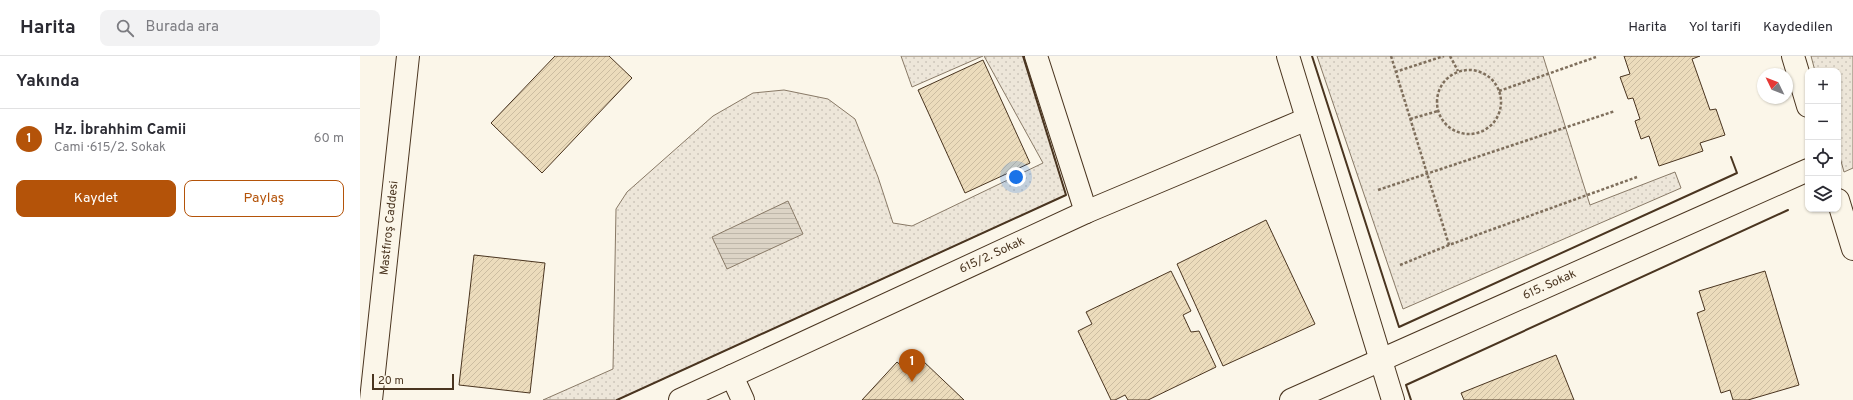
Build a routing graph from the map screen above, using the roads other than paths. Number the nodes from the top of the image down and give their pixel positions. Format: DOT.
graph roads {
  1 [pos="408,56"];
  2 [pos="1036,56"];
  3 [pos="1288,56"];
  4 [pos="1793,56"];
  5 [pos="1807,104"];
  6 [pos="1307,118"];
  7 [pos="1805,171"];
  8 [pos="1844,202"];
  9 [pos="1086,212"];
  10 [pos="1853,249"];
  11 [pos="1382,360"];
  12 [pos="732,376"];
  13 [pos="371,400"];
  14 [pos="680,400"];
  15 [pos="743,400"];
  16 [pos="1291,400"];
  17 [pos="1393,400"];
  1 -- 13 [label="street, Mastfıroş Caddesi"];
  2 -- 9 [label="street"];
  3 -- 6 [label="street"];
  4 -- 5 [label="street"];
  6 -- 9 [label="street, 615/2. Sokak"];
  6 -- 11 [label="street"];
  7 -- 11 [label="street, 615. Sokak"];
  8 -- 10 [label="street"];
  9 -- 12 [label="street, 615/2. Sokak"];
  11 -- 16 [label="street, 615. Sokak"];
  11 -- 17 [label="street"];
  12 -- 14 [label="street, 615/2. Sokak"];
  12 -- 15 [label="street"];
}
